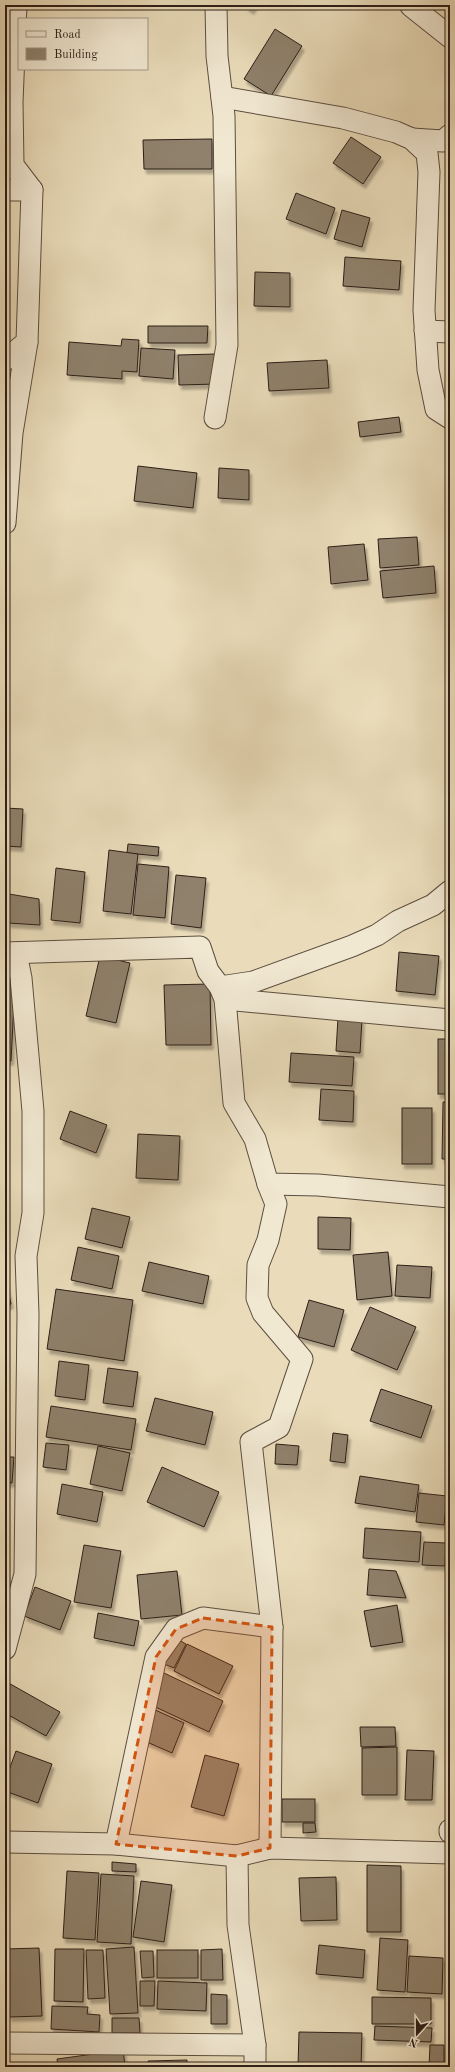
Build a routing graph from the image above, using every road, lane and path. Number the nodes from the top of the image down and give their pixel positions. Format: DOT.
graph roads {
  1 [pos="16,5"];
  2 [pos="216,5"];
  3 [pos="411,6"];
  4 [pos="450,37"];
  5 [pos="222,97"];
  6 [pos="450,135"];
  7 [pos="412,139"];
  8 [pos="9,168"];
  9 [pos="5,190"];
  10 [pos="32,190"];
  11 [pos="425,331"];
  12 [pos="450,332"];
  13 [pos="27,342"];
  14 [pos="5,360"];
  15 [pos="215,418"];
  16 [pos="450,418"];
  17 [pos="8,434"];
  18 [pos="5,523"];
  19 [pos="450,891"];
  20 [pos="10,953"];
  21 [pos="223,993"];
  22 [pos="450,1020"];
  23 [pos="268,1184"];
  24 [pos="450,1197"];
  25 [pos="272,1627"];
  26 [pos="5,1649"];
  27 [pos="5,1842"];
  28 [pos="116,1844"];
  29 [pos="270,1848"];
  30 [pos="450,1853"];
  31 [pos="237,1856"];
  32 [pos="5,2043"];
  33 [pos="255,2045"];
  34 [pos="255,2067"];
  1 -- 8 [label="street"];
  2 -- 5 [label="street"];
  3 -- 4 [label="street"];
  5 -- 7 [label="street"];
  5 -- 15 [label="street"];
  6 -- 7 [label="street"];
  7 -- 11 [label="street"];
  8 -- 10 [label="street"];
  9 -- 10 [label="street"];
  10 -- 13 [label="street"];
  11 -- 12 [label="street"];
  11 -- 16 [label="street"];
  13 -- 14 [label="street"];
  13 -- 17 [label="street"];
  17 -- 18 [label="street"];
  19 -- 21 [label="street"];
  20 -- 21 [label="street"];
  20 -- 26 [label="street"];
  21 -- 22 [label="street"];
  21 -- 23 [label="street"];
  23 -- 24 [label="street"];
  23 -- 25 [label="street"];
  25 -- 28 [label="street"];
  25 -- 29 [label="street"];
  27 -- 28 [label="street"];
  28 -- 31 [label="street"];
  29 -- 30 [label="street"];
  29 -- 31 [label="street"];
  31 -- 33 [label="street"];
  32 -- 33 [label="street"];
  33 -- 34 [label="street"];
}
